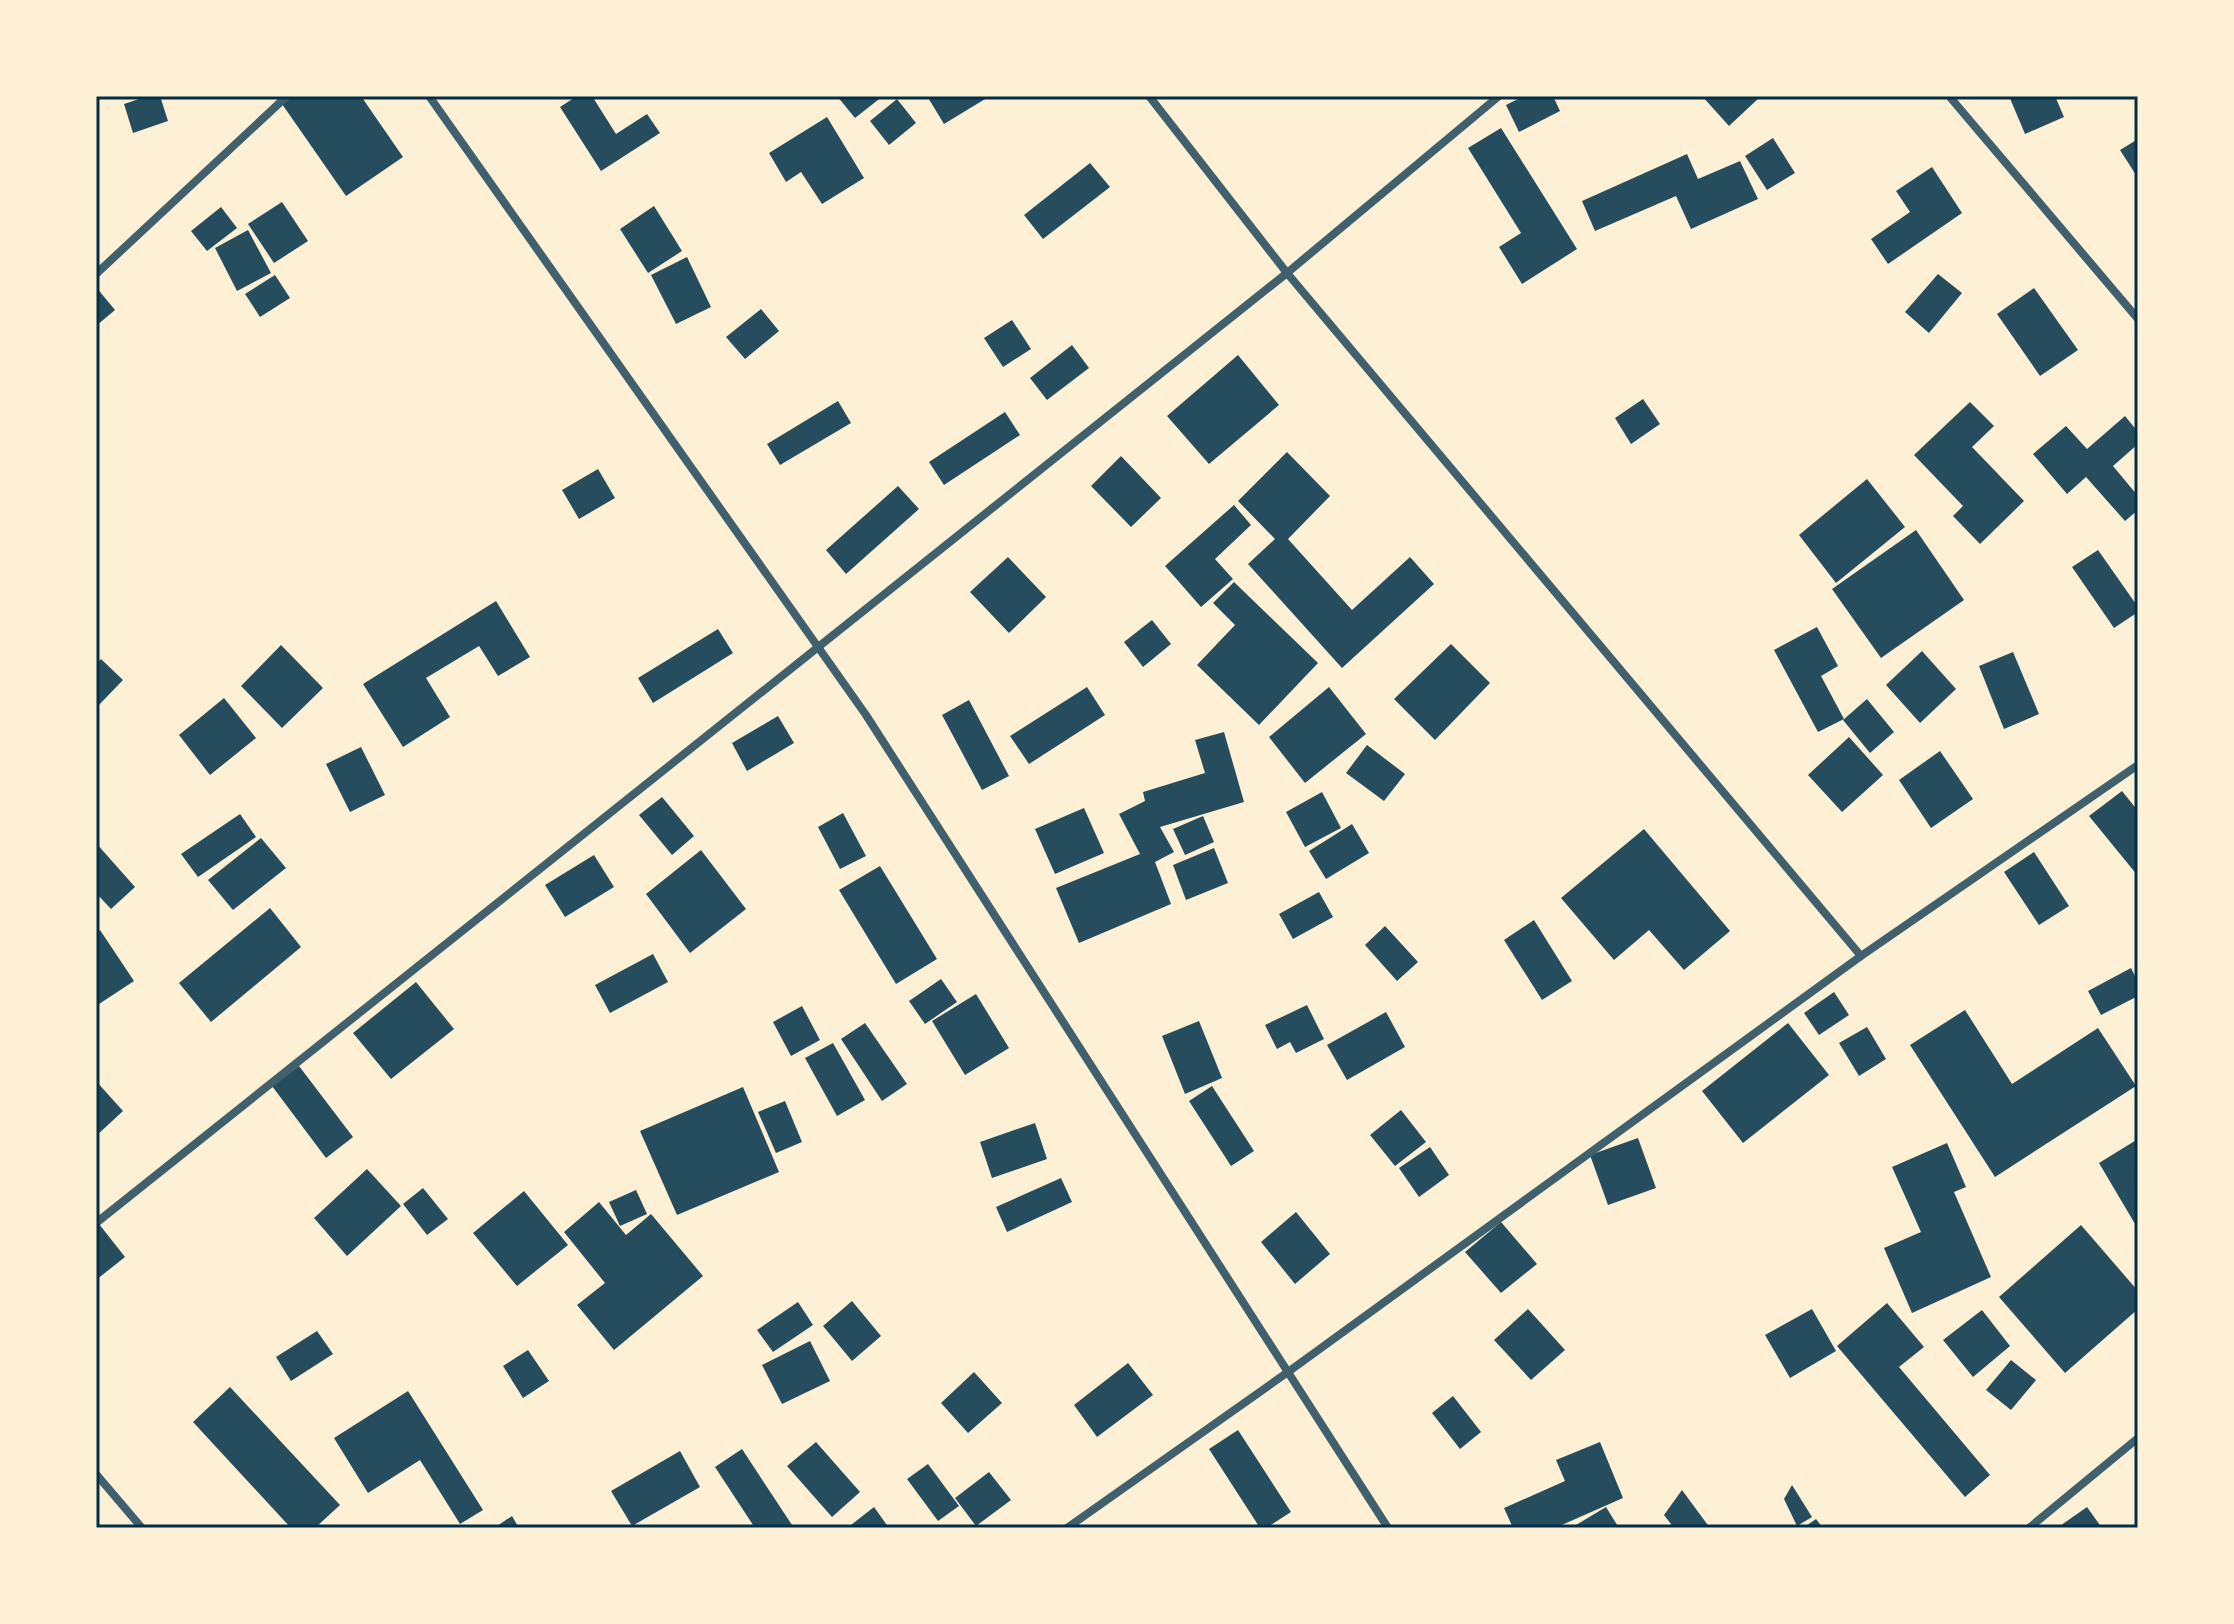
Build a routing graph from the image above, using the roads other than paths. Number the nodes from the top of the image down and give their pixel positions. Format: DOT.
graph roads {
  1 [pos="287,96"];
  2 [pos="429,96"];
  3 [pos="1149,96"];
  4 [pos="1499,96"];
  5 [pos="1949,96"];
  6 [pos="1287,273"];
  7 [pos="96,274"];
  8 [pos="2138,319"];
  9 [pos="819,647"];
  10 [pos="2138,765"];
  11 [pos="1861,956"];
  12 [pos="96,1223"];
  13 [pos="1288,1372"];
  14 [pos="2138,1438"];
  15 [pos="96,1474"];
  16 [pos="142,1528"];
  17 [pos="1067,1528"];
  18 [pos="1388,1528"];
  19 [pos="2029,1528"];
  1 -- 7 [label="street"];
  2 -- 9 [label="street"];
  3 -- 6 [label="street"];
  4 -- 6 [label="street"];
  5 -- 8 [label="street"];
  6 -- 9 [label="street"];
  6 -- 11 [label="street"];
  9 -- 12 [label="street"];
  9 -- 13 [label="street"];
  10 -- 11 [label="street"];
  11 -- 13 [label="street"];
  13 -- 17 [label="street"];
  13 -- 18 [label="street"];
  14 -- 19 [label="street"];
  15 -- 16 [label="street"];
}
